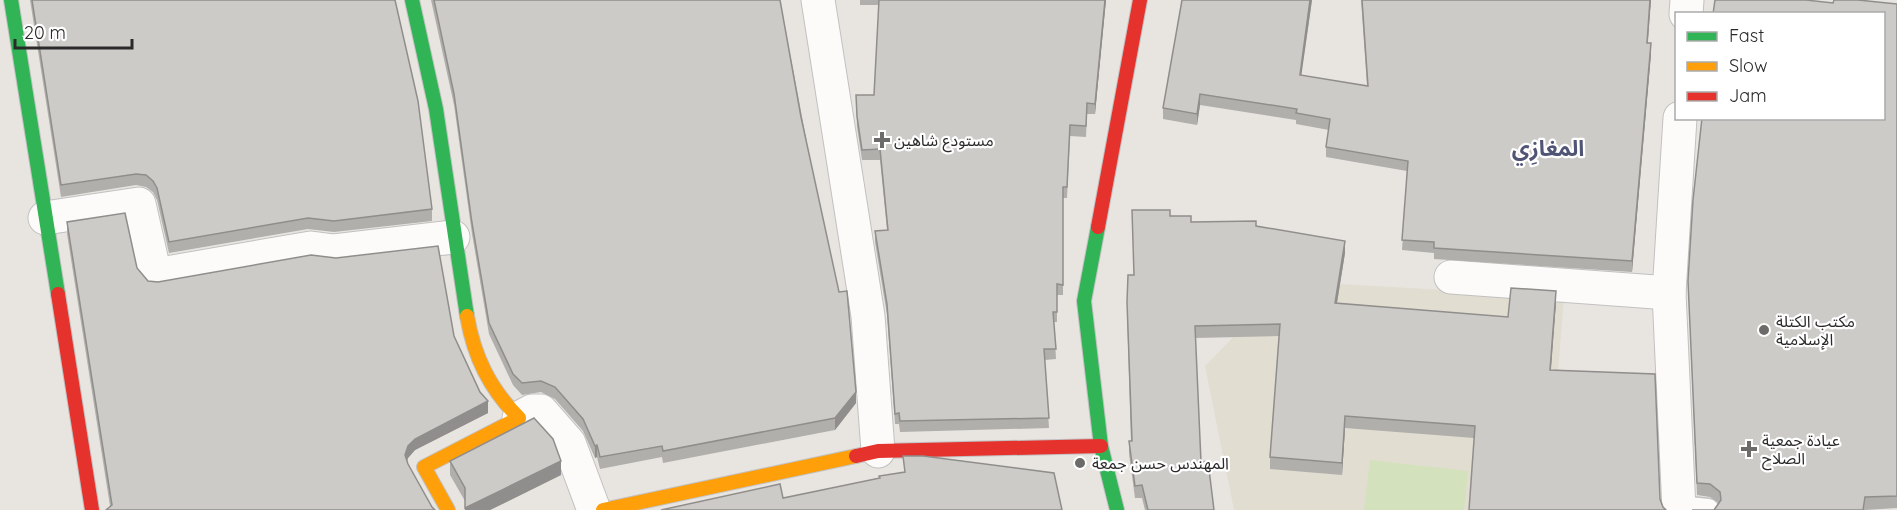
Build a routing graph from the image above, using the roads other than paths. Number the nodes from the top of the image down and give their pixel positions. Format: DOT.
graph roads {
  1 [pos="10,0"];
  2 [pos="412,0"];
  3 [pos="818,0"];
  4 [pos="1140,0"];
  5 [pos="1680,120"];
  6 [pos="45,218"];
  7 [pos="453,237"];
  8 [pos="1451,277"];
  9 [pos="1669,293"];
  10 [pos="519,418"];
  11 [pos="1101,446"];
  12 [pos="878,451"];
  13 [pos="1689,509"];
  14 [pos="92,510"];
  15 [pos="448,510"];
  16 [pos="594,510"];
  17 [pos="603,510"];
  18 [pos="1117,510"];
  1 -- 6 [label="street"];
  2 -- 7 [label="street"];
  3 -- 12 [label="street"];
  4 -- 11 [label="street"];
  5 -- 9 [label="street"];
  6 -- 7 [label="street"];
  6 -- 14 [label="street"];
  7 -- 10 [label="street"];
  8 -- 9 [label="street"];
  9 -- 13 [label="street"];
  10 -- 15 [label="street"];
  10 -- 16 [label="street"];
  11 -- 12 [label="street"];
  11 -- 18 [label="street"];
  12 -- 17 [label="street"];
}
